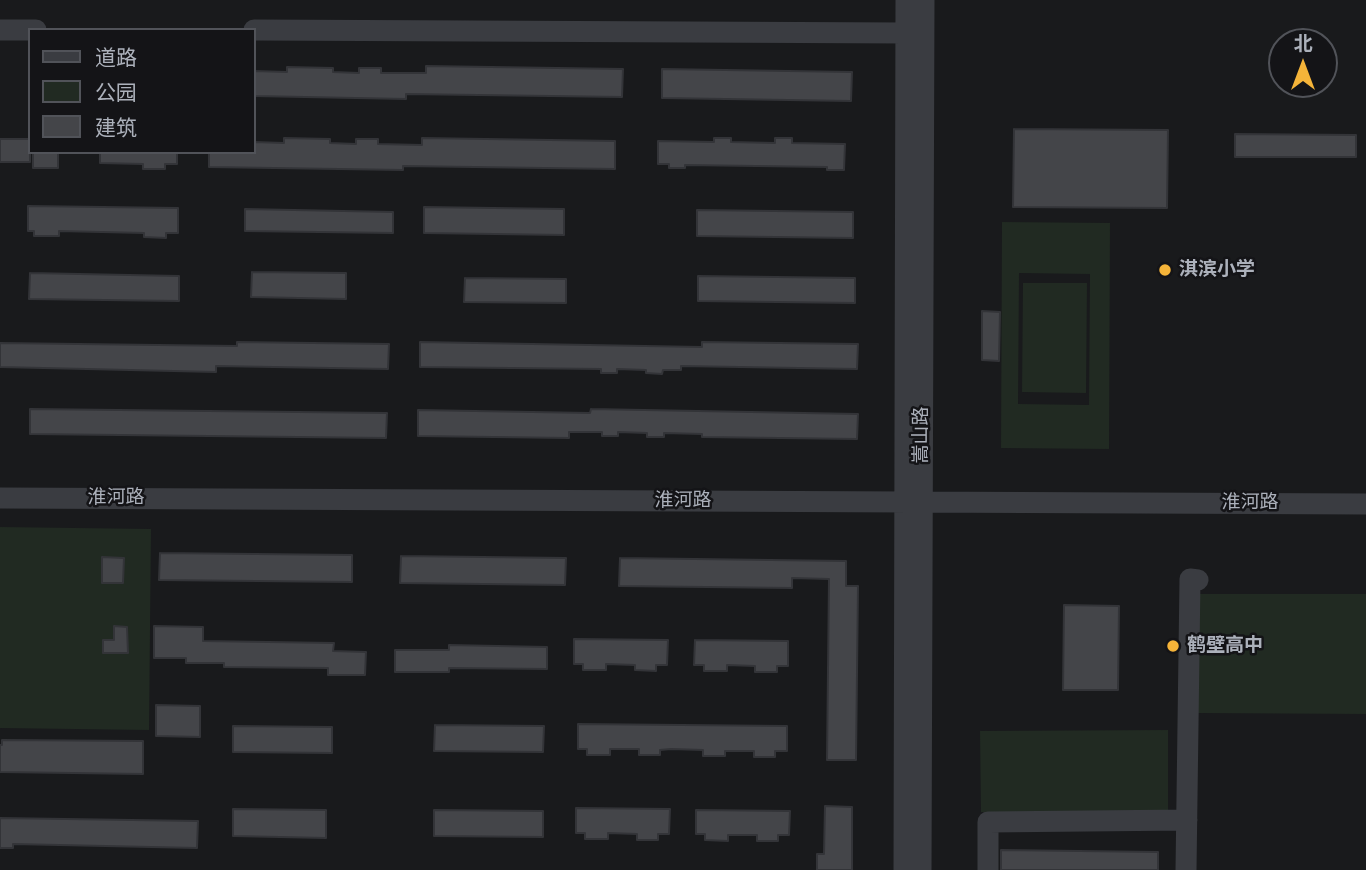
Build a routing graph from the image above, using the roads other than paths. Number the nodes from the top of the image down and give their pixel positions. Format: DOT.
graph roads {
  1 [pos="906,0"];
  2 [pos="924,0"];
  3 [pos="0,30"];
  4 [pos="28,30"];
  5 [pos="256,30"];
  6 [pos="906,33"];
  7 [pos="0,498"];
  8 [pos="914,502"];
  9 [pos="1366,504"];
  10 [pos="1198,580"];
  11 [pos="1187,820"];
  12 [pos="904,870"];
  13 [pos="921,870"];
  14 [pos="988,870"];
  15 [pos="1186,870"];
  1 -- 6 [label="street, 嵩山路"];
  2 -- 8 [label="street, 嵩山路"];
  3 -- 4 [label="street"];
  5 -- 6 [label="street"];
  6 -- 8 [label="street, 嵩山路"];
  7 -- 8 [label="street, 淮河路"];
  8 -- 9 [label="street, 淮河路"];
  8 -- 12 [label="street, 嵩山路"];
  8 -- 13 [label="street, 嵩山路"];
  10 -- 11 [label="street"];
  11 -- 14 [label="street"];
  11 -- 15 [label="street"];
}
